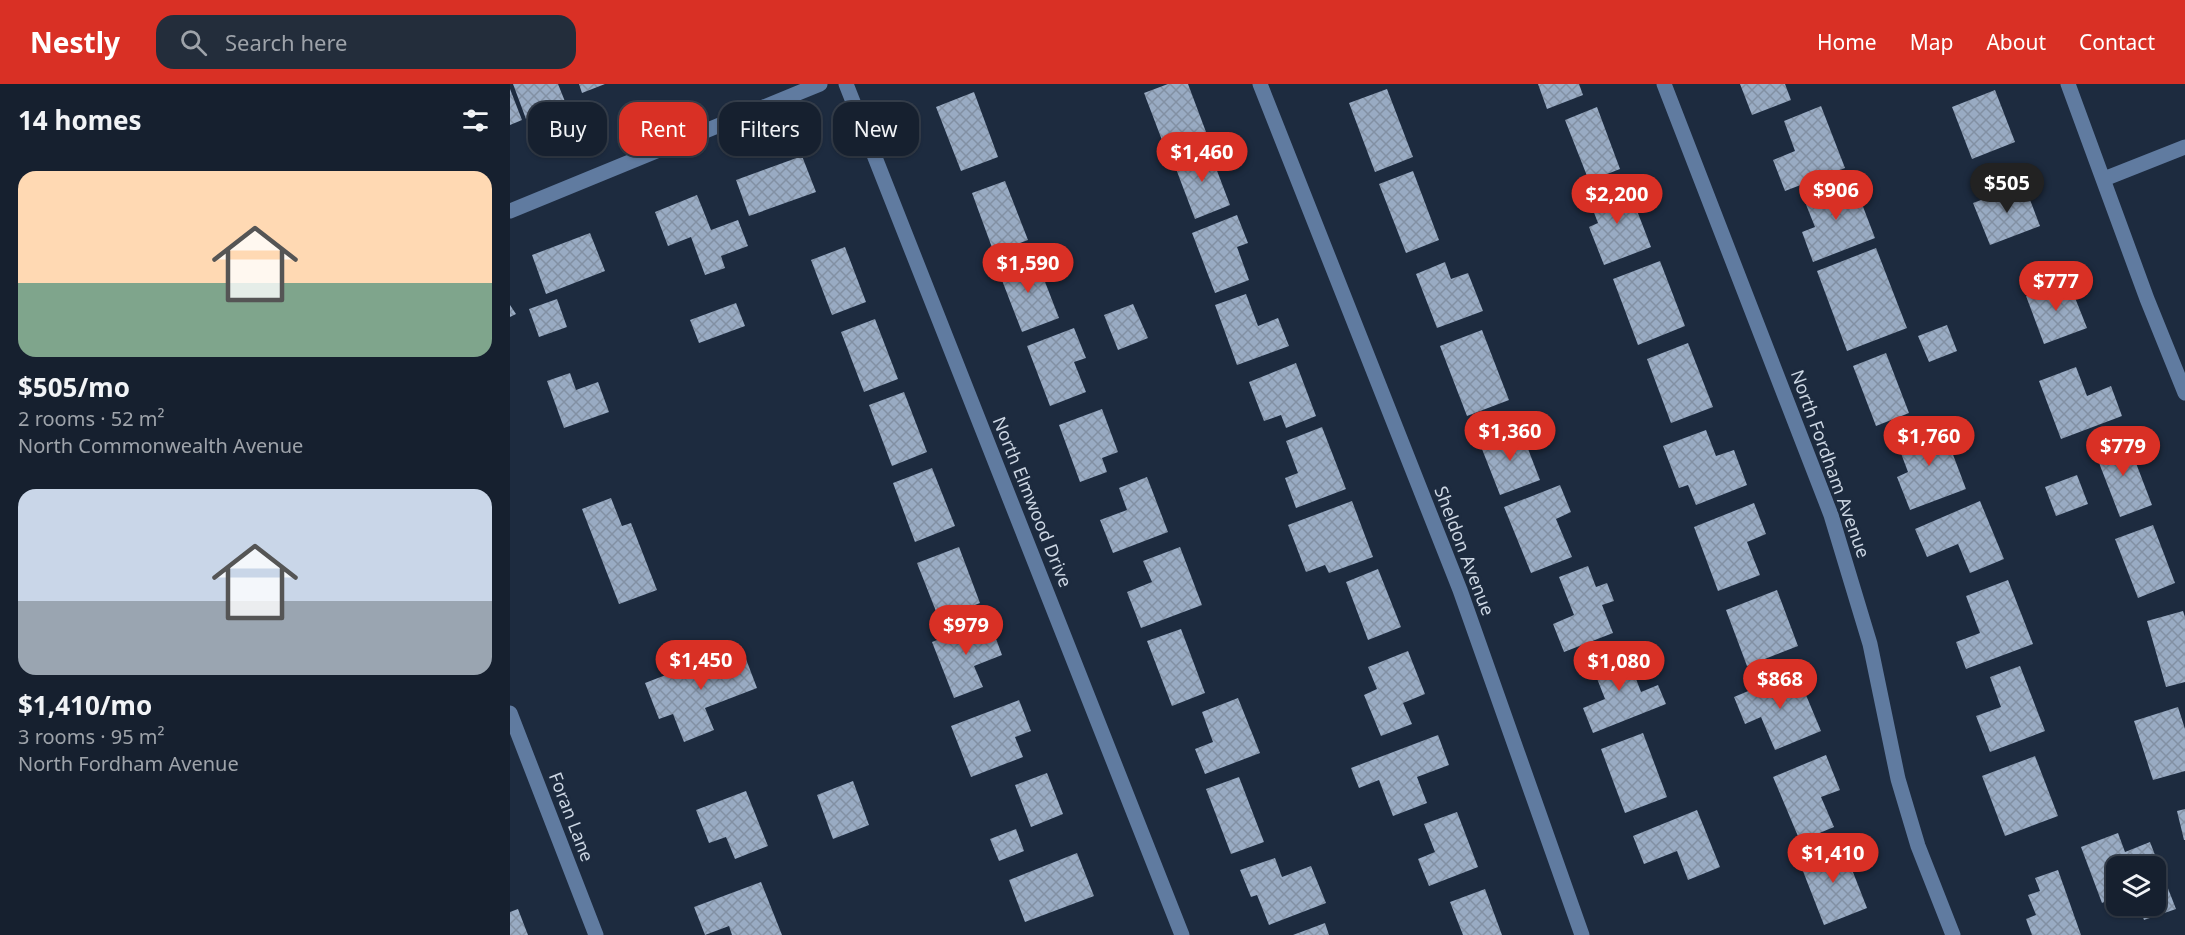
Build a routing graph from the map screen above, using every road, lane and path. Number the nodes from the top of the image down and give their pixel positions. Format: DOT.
graph roads {
  1 [pos="820,84"];
  2 [pos="846,84"];
  3 [pos="1260,84"];
  4 [pos="1664,84"];
  5 [pos="2068,84"];
  6 [pos="2185,147"];
  7 [pos="2104,179"];
  8 [pos="510,211"];
  9 [pos="2185,393"];
  10 [pos="510,713"];
  11 [pos="596,935"];
  12 [pos="1182,935"];
  13 [pos="1582,935"];
  14 [pos="1953,935"];
  1 -- 8 [label="street"];
  2 -- 12 [label="street, North Elmwood Drive"];
  3 -- 13 [label="street, Sheldon Avenue"];
  4 -- 14 [label="street, North Fordham Avenue"];
  5 -- 7 [label="street"];
  6 -- 7 [label="street"];
  7 -- 9 [label="street"];
  10 -- 11 [label="street, Foran Lane"];
}
